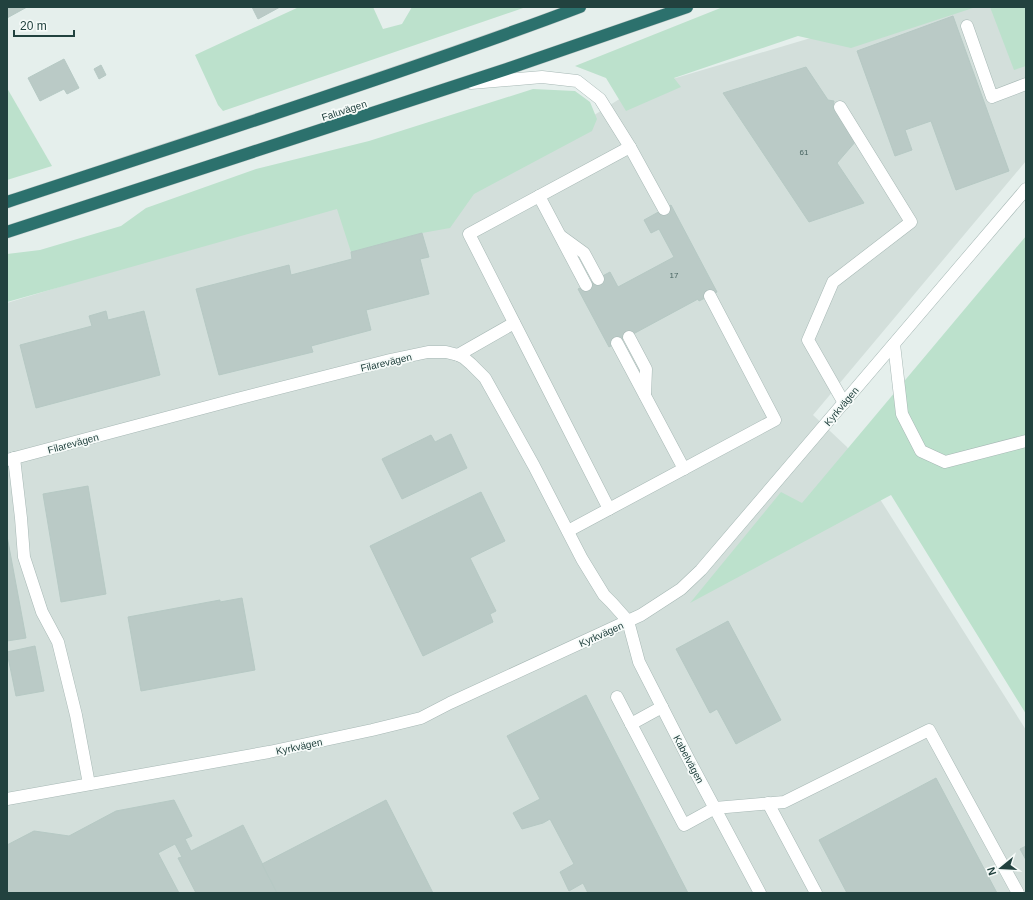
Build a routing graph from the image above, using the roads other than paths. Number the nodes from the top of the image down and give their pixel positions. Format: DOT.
graph roads {
  1 [pos="580,7"];
  2 [pos="687,7"];
  3 [pos="967,26"];
  4 [pos="462,84"];
  5 [pos="1026,84"];
  6 [pos="840,107"];
  7 [pos="630,147"];
  8 [pos="1026,189"];
  9 [pos="539,196"];
  10 [pos="7,202"];
  11 [pos="664,209"];
  12 [pos="7,232"];
  13 [pos="560,236"];
  14 [pos="598,278"];
  15 [pos="586,285"];
  16 [pos="710,296"];
  17 [pos="514,323"];
  18 [pos="629,337"];
  19 [pos="617,343"];
  20 [pos="894,344"];
  21 [pos="458,355"];
  22 [pos="645,396"];
  23 [pos="844,403"];
  24 [pos="1026,442"];
  25 [pos="10,459"];
  26 [pos="684,469"];
  27 [pos="609,509"];
  28 [pos="568,531"];
  29 [pos="628,621"];
  30 [pos="617,696"];
  31 [pos="662,707"];
  32 [pos="632,724"];
  33 [pos="90,784"];
  34 [pos="7,799"];
  35 [pos="768,803"];
  36 [pos="715,808"];
  37 [pos="760,893"];
  38 [pos="816,893"];
  39 [pos="1018,893"];
  1 -- 10 [label="highway, Faluvägen"];
  2 -- 4 [label="highway, Faluvägen"];
  3 -- 5 [label="street"];
  4 -- 7 [label="street"];
  4 -- 12 [label="highway, Faluvägen"];
  6 -- 23 [label="street"];
  7 -- 9 [label="street"];
  7 -- 11 [label="street"];
  8 -- 20 [label="street, Kyrkvägen"];
  9 -- 13 [label="street"];
  9 -- 17 [label="street"];
  13 -- 14 [label="street"];
  13 -- 15 [label="street"];
  16 -- 26 [label="street"];
  17 -- 21 [label="street"];
  17 -- 27 [label="street"];
  18 -- 22 [label="street"];
  19 -- 22 [label="street"];
  20 -- 23 [label="street, Kyrkvägen"];
  20 -- 24 [label="street"];
  21 -- 25 [label="street, Filarevägen"];
  21 -- 28 [label="street, Filarevägen"];
  22 -- 26 [label="street"];
  23 -- 29 [label="street, Kyrkvägen"];
  25 -- 33 [label="street"];
  26 -- 27 [label="street"];
  27 -- 28 [label="street"];
  28 -- 29 [label="street, Filarevägen"];
  29 -- 31 [label="street, Kabelvägen"];
  29 -- 33 [label="street, Kyrkvägen"];
  30 -- 32 [label="street"];
  31 -- 32 [label="street"];
  31 -- 36 [label="street, Kabelvägen"];
  32 -- 36 [label="street"];
  33 -- 34 [label="street, Kyrkvägen"];
  35 -- 36 [label="street"];
  35 -- 38 [label="street"];
  35 -- 39 [label="street"];
  36 -- 37 [label="street, Kabelvägen"];
}
